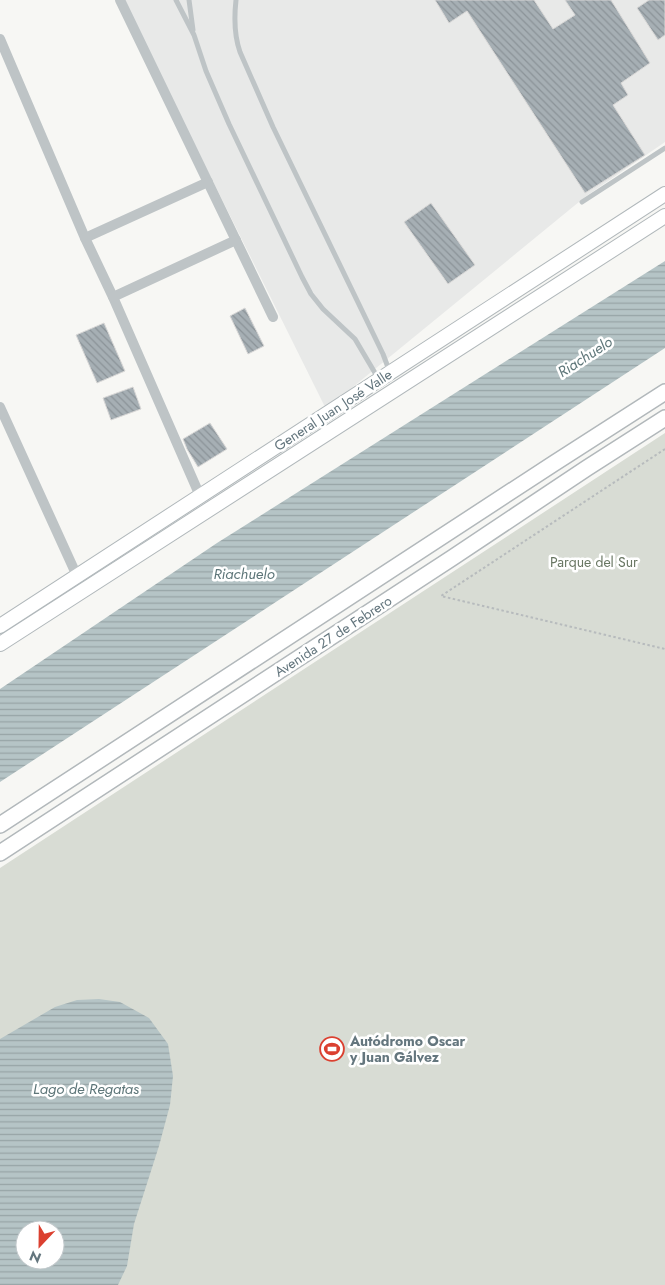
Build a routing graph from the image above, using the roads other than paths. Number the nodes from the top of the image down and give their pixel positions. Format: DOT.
graph roads {
  1 [pos="120,0"];
  2 [pos="176,0"];
  3 [pos="188,0"];
  4 [pos="236,0"];
  5 [pos="194,36"];
  6 [pos="0,39"];
  7 [pos="665,148"];
  8 [pos="208,182"];
  9 [pos="665,194"];
  10 [pos="582,202"];
  11 [pos="665,216"];
  12 [pos="85,238"];
  13 [pos="236,240"];
  14 [pos="113,297"];
  15 [pos="274,317"];
  16 [pos="384,376"];
  17 [pos="665,392"];
  18 [pos="0,407"];
  19 [pos="665,418"];
  20 [pos="200,496"];
  21 [pos="77,576"];
  22 [pos="0,626"];
  23 [pos="0,644"];
  24 [pos="0,825"];
  25 [pos="0,853"];
  1 -- 8 [label="street"];
  2 -- 5 [label="lane"];
  3 -- 5 [label="lane"];
  4 -- 16 [label="lane"];
  5 -- 16 [label="lane"];
  6 -- 12 [label="street"];
  7 -- 10 [label="lane"];
  8 -- 12 [label="street"];
  8 -- 13 [label="street"];
  9 -- 16 [label="main road, General Juan José Valle"];
  11 -- 23 [label="main road, General Juan José Valle"];
  12 -- 14 [label="street"];
  13 -- 14 [label="street"];
  13 -- 15 [label="street"];
  14 -- 20 [label="street"];
  16 -- 20 [label="main road, General Juan José Valle"];
  17 -- 24 [label="main road, Avenida 27 de Febrero"];
  18 -- 21 [label="street"];
  19 -- 25 [label="main road, Avenida 27 de Febrero"];
  20 -- 21 [label="main road, General Juan José Valle"];
  21 -- 22 [label="main road, General Juan José Valle"];
}
